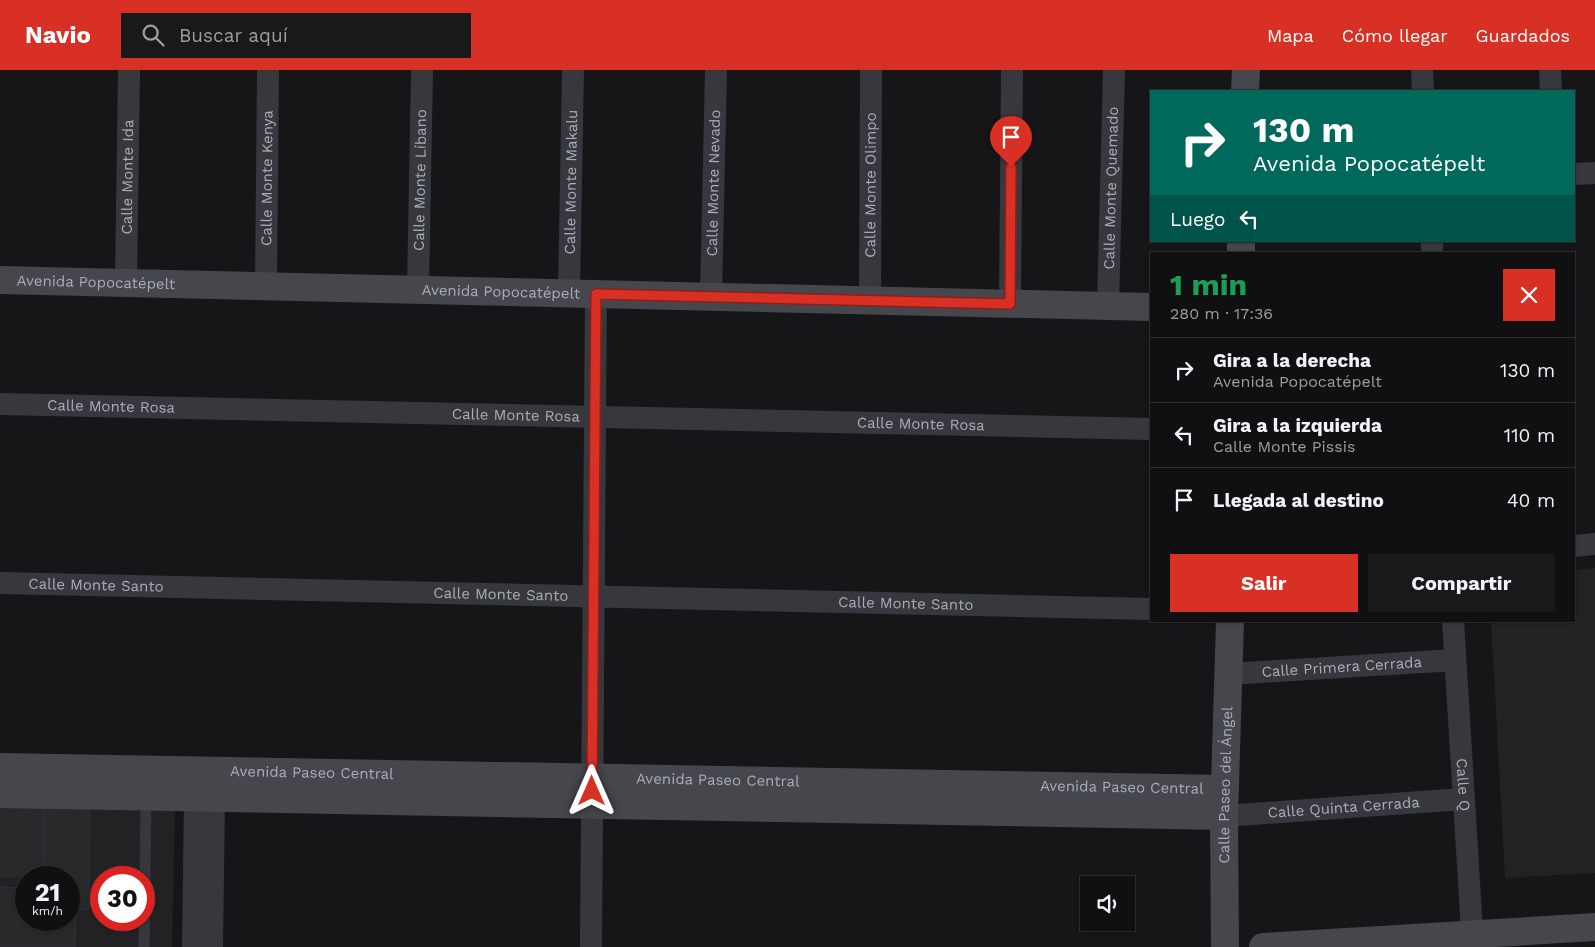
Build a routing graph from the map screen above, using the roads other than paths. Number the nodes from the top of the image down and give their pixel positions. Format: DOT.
graph roads {
  1 [pos="129,70"];
  2 [pos="268,70"];
  3 [pos="422,70"];
  4 [pos="573,70"];
  5 [pos="716,70"];
  6 [pos="871,70"];
  7 [pos="1012,70"];
  8 [pos="1114,70"];
  9 [pos="1246,70"];
  10 [pos="1422,70"];
  11 [pos="1550,70"];
  12 [pos="1245,90"];
  13 [pos="1423,90"];
  14 [pos="1550,90"];
  15 [pos="1595,173"];
  16 [pos="1575,174"];
  17 [pos="0,280"];
  18 [pos="126,283"];
  19 [pos="266,286"];
  20 [pos="418,290"];
  21 [pos="569,293"];
  22 [pos="596,294"];
  23 [pos="711,297"];
  24 [pos="870,300"];
  25 [pos="1010,304"];
  26 [pos="1108,306"];
  27 [pos="1150,307"];
  28 [pos="0,404"];
  29 [pos="595,416"];
  30 [pos="1150,429"];
  31 [pos="1595,544"];
  32 [pos="1575,546"];
  33 [pos="0,583"];
  34 [pos="594,597"];
  35 [pos="1150,609"];
  36 [pos="1230,622"];
  37 [pos="1453,622"];
  38 [pos="1455,660"];
  39 [pos="1228,674"];
  40 [pos="0,767"];
  41 [pos="592,778"];
  42 [pos="1225,789"];
  43 [pos="0,794"];
  44 [pos="146,797"];
  45 [pos="205,798"];
  46 [pos="1463,800"];
  47 [pos="593,805"];
  48 [pos="1224,816"];
  49 [pos="1595,926"];
  50 [pos="1472,941"];
  51 [pos="144,947"];
  52 [pos="193,947"];
  53 [pos="212,947"];
  54 [pos="591,947"];
  55 [pos="1226,947"];
  56 [pos="1262,947"];
  1 -- 18 [label="street, Calle Monte Ida"];
  2 -- 19 [label="street, Calle Monte Kenya"];
  3 -- 20 [label="street, Calle Monte Líbano"];
  4 -- 21 [label="street, Calle Monte Makalu"];
  5 -- 23 [label="street, Calle Monte Nevado"];
  6 -- 24 [label="street, Calle Monte Olimpo"];
  7 -- 25 [label="street"];
  8 -- 26 [label="street, Calle Monte Quemado"];
  9 -- 12 [label="street"];
  10 -- 13 [label="street"];
  11 -- 14 [label="street"];
  15 -- 16 [label="street"];
  17 -- 18 [label="street, Avenida Popocatépelt"];
  18 -- 19 [label="street, Avenida Popocatépelt"];
  19 -- 20 [label="street, Avenida Popocatépelt"];
  20 -- 21 [label="street, Avenida Popocatépelt"];
  21 -- 22 [label="street, Avenida Popocatépelt"];
  22 -- 23 [label="street, Avenida Popocatépelt"];
  22 -- 29 [label="street"];
  23 -- 24 [label="street, Avenida Popocatépelt"];
  24 -- 25 [label="street, Avenida Popocatépelt"];
  25 -- 26 [label="street, Avenida Popocatépelt"];
  26 -- 27 [label="street, Avenida Popocatépelt"];
  28 -- 29 [label="street, Calle Monte Rosa"];
  29 -- 30 [label="street, Calle Monte Rosa"];
  29 -- 34 [label="street"];
  31 -- 32 [label="street"];
  33 -- 34 [label="street, Calle Monte Santo"];
  34 -- 35 [label="street, Calle Monte Santo"];
  34 -- 41 [label="street"];
  36 -- 39 [label="street, Calle Paseo del Ángel"];
  37 -- 38 [label="street, Calle Q"];
  38 -- 39 [label="street, Calle Primera Cerrada"];
  38 -- 46 [label="street, Calle Q"];
  39 -- 42 [label="street, Calle Paseo del Ángel"];
  40 -- 41 [label="street, Avenida Paseo Central"];
  41 -- 42 [label="street, Avenida Paseo Central"];
  41 -- 47 [label="street"];
  42 -- 48 [label="street, Calle Paseo del Ángel"];
  43 -- 44 [label="street, Avenida Paseo Central"];
  44 -- 45 [label="street, Avenida Paseo Central"];
  44 -- 51 [label="lane"];
  45 -- 47 [label="street, Avenida Paseo Central"];
  45 -- 52 [label="street"];
  45 -- 53 [label="street"];
  46 -- 48 [label="street, Calle Quinta Cerrada"];
  46 -- 50 [label="street, Calle Q"];
  47 -- 48 [label="street, Avenida Paseo Central"];
  47 -- 54 [label="street"];
  48 -- 55 [label="street, Calle Paseo del Ángel"];
  49 -- 50 [label="street"];
  50 -- 56 [label="street"];
}
